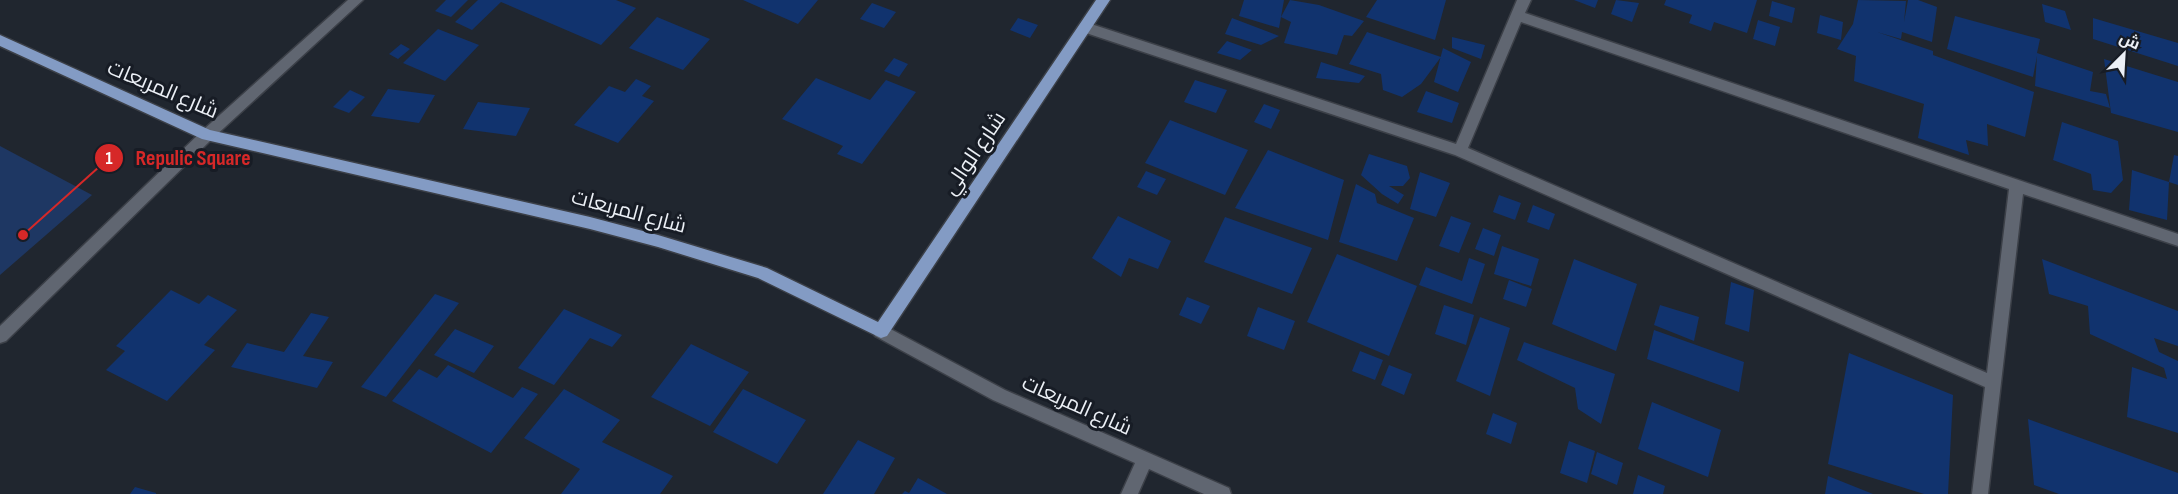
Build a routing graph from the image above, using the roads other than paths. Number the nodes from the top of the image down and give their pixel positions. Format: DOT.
graph roads {
  1 [pos="356,0"];
  2 [pos="1103,0"];
  3 [pos="1524,0"];
  4 [pos="1518,16"];
  5 [pos="1085,27"];
  6 [pos="0,40"];
  7 [pos="207,135"];
  8 [pos="1460,151"];
  9 [pos="2017,186"];
  10 [pos="2178,240"];
  11 [pos="882,332"];
  12 [pos="0,336"];
  13 [pos="1992,383"];
  14 [pos="1145,460"];
  15 [pos="1130,494"];
  16 [pos="1223,494"];
  17 [pos="1980,494"];
  1 -- 7 [label="street"];
  2 -- 5 [label="main road, شارع الوالي"];
  3 -- 4 [label="street"];
  4 -- 8 [label="street"];
  4 -- 9 [label="street"];
  5 -- 8 [label="street"];
  5 -- 11 [label="main road, شارع الوالي"];
  6 -- 7 [label="main road, شارع المربعات"];
  7 -- 11 [label="main road, شارع المربعات"];
  7 -- 12 [label="street"];
  8 -- 13 [label="street"];
  9 -- 10 [label="street"];
  9 -- 13 [label="street"];
  11 -- 14 [label="street, شارع المربعات"];
  13 -- 17 [label="street"];
  14 -- 15 [label="street"];
  14 -- 16 [label="street, شارع المربعات"];
}
